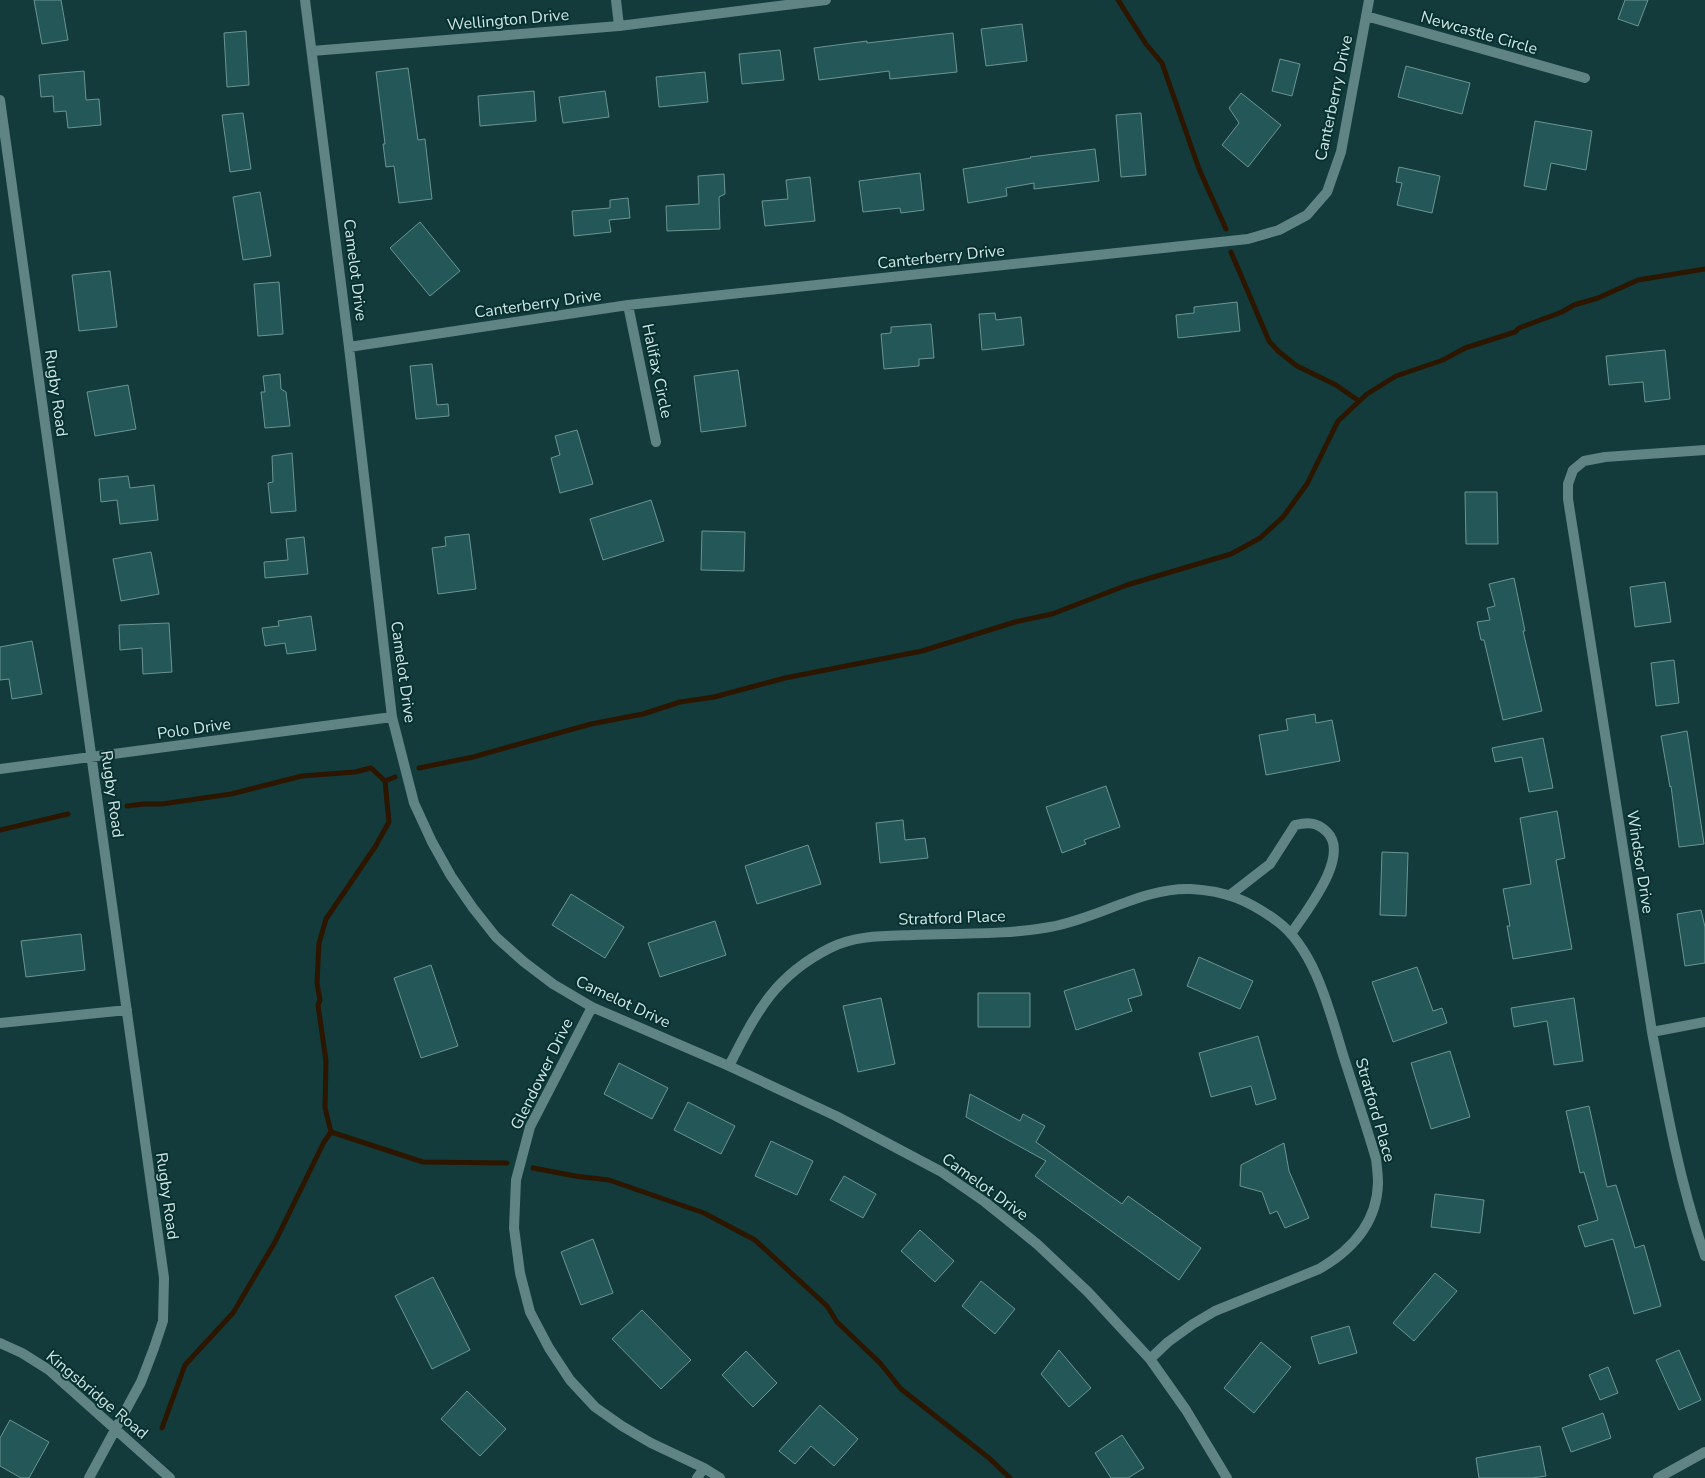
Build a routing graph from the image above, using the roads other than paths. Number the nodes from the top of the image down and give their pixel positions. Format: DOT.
graph roads {
  1 [pos="305,0"];
  2 [pos="616,0"];
  3 [pos="826,0"];
  4 [pos="1369,0"];
  5 [pos="1366,16"];
  6 [pos="619,26"];
  7 [pos="312,51"];
  8 [pos="1585,78"];
  9 [pos="0,100"];
  10 [pos="628,306"];
  11 [pos="349,346"];
  12 [pos="656,442"];
  13 [pos="1705,450"];
  14 [pos="392,717"];
  15 [pos="92,758"];
  16 [pos="0,770"];
  17 [pos="1230,896"];
  18 [pos="1291,934"];
  19 [pos="592,1007"];
  20 [pos="127,1010"];
  21 [pos="1705,1022"];
  22 [pos="0,1023"];
  23 [pos="1652,1032"];
  24 [pos="729,1066"];
  25 [pos="1705,1256"];
  26 [pos="0,1343"];
  27 [pos="1150,1359"];
  28 [pos="115,1429"];
  29 [pos="1705,1452"];
  30 [pos="704,1468"];
  31 [pos="89,1478"];
  32 [pos="170,1478"];
  33 [pos="697,1478"];
  34 [pos="720,1478"];
  35 [pos="1227,1478"];
  36 [pos="1658,1478"];
  1 -- 7 [label="street, Camelot Drive"];
  2 -- 6 [label="street"];
  3 -- 6 [label="street, Wellington Drive"];
  4 -- 5 [label="street, Canterberry Drive"];
  5 -- 8 [label="street, Newcastle Circle"];
  5 -- 10 [label="street, Canterberry Drive"];
  6 -- 7 [label="street, Wellington Drive"];
  7 -- 11 [label="street, Camelot Drive"];
  9 -- 15 [label="street, Rugby Road"];
  10 -- 11 [label="street, Canterberry Drive"];
  10 -- 12 [label="street, Halifax Circle"];
  11 -- 14 [label="street, Camelot Drive"];
  13 -- 23 [label="street, Windsor Drive"];
  14 -- 15 [label="street, Polo Drive"];
  14 -- 19 [label="street, Camelot Drive"];
  15 -- 16 [label="street, Polo Drive"];
  15 -- 20 [label="street, Rugby Road"];
  17 -- 18 [label="street, Stratford Place"];
  17 -- 18 [label="street"];
  17 -- 24 [label="street, Stratford Place"];
  18 -- 27 [label="street, Stratford Place"];
  19 -- 24 [label="street, Camelot Drive"];
  19 -- 30 [label="street, Glendower Drive"];
  20 -- 22 [label="street"];
  20 -- 28 [label="street, Rugby Road"];
  21 -- 23 [label="street"];
  23 -- 25 [label="street, Windsor Drive"];
  24 -- 27 [label="street, Camelot Drive"];
  26 -- 28 [label="street, Kingsbridge Road"];
  27 -- 35 [label="street, Camelot Drive"];
  28 -- 31 [label="street, Rugby Road"];
  28 -- 32 [label="street, Kingsbridge Road"];
  29 -- 36 [label="street"];
  30 -- 33 [label="street"];
  30 -- 34 [label="street, Glendower Drive"];
}
